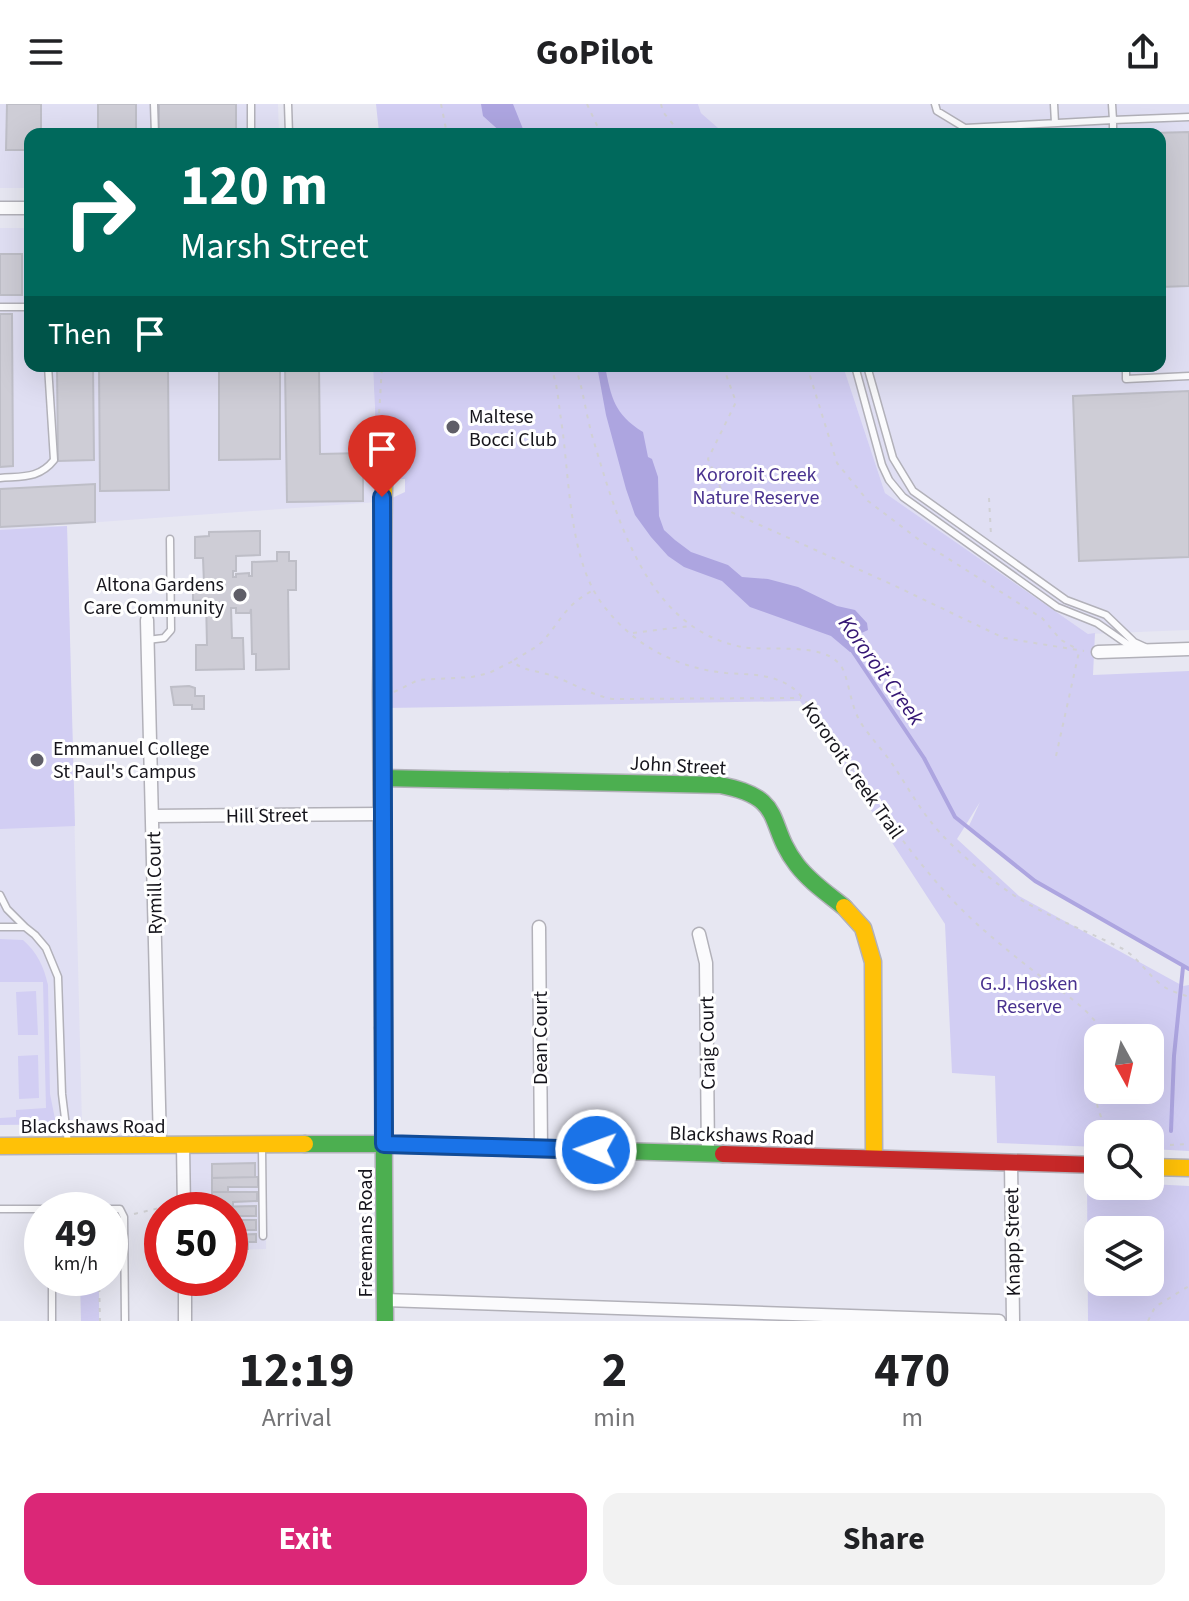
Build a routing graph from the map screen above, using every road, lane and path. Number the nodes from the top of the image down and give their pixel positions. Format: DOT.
graph roads {
  1 [pos="154,104"];
  2 [pos="251,104"];
  3 [pos="288,104"];
  4 [pos="441,104"];
  5 [pos="587,104"];
  6 [pos="661,104"];
  7 [pos="935,104"];
  8 [pos="1054,104"];
  9 [pos="1112,104"];
  10 [pos="1189,117"];
  11 [pos="1113,120"];
  12 [pos="1055,123"];
  13 [pos="155,128"];
  14 [pos="251,128"];
  15 [pos="289,128"];
  16 [pos="446,128"];
  17 [pos="598,128"];
  18 [pos="676,128"];
  19 [pos="1113,128"];
  20 [pos="0,208"];
  21 [pos="24,208"];
  22 [pos="0,307"];
  23 [pos="24,307"];
  24 [pos="48,372"];
  25 [pos="382,372"];
  26 [pos="552,372"];
  27 [pos="576,372"];
  28 [pos="725,372"];
  29 [pos="809,372"];
  30 [pos="857,372"];
  31 [pos="869,372"];
  32 [pos="1126,372"];
  33 [pos="1189,376"];
  34 [pos="878,406"];
  35 [pos="866,408"];
  36 [pos="0,478"];
  37 [pos="384,486"];
  38 [pos="913,491"];
  39 [pos="989,498"];
  40 [pos="906,499"];
  41 [pos="991,536"];
  42 [pos="170,539"];
  43 [pos="594,590"];
  44 [pos="147,620"];
  45 [pos="691,625"];
  46 [pos="630,634"];
  47 [pos="147,640"];
  48 [pos="1189,649"];
  49 [pos="1079,650"];
  50 [pos="1140,650"];
  51 [pos="1158,650"];
  52 [pos="1084,651"];
  53 [pos="1098,652"];
  54 [pos="513,661"];
  55 [pos="381,692"];
  56 [pos="802,698"];
  57 [pos="1056,756"];
  58 [pos="382,778"];
  59 [pos="382,814"];
  60 [pos="152,816"];
  61 [pos="0,895"];
  62 [pos="0,927"];
  63 [pos="25,927"];
  64 [pos="539,927"];
  65 [pos="699,934"];
  66 [pos="1189,997"];
  67 [pos="1099,1024"];
  68 [pos="384,1144"];
  69 [pos="1189,1144"];
  70 [pos="160,1145"];
  71 [pos="183,1145"];
  72 [pos="262,1145"];
  73 [pos="1164,1145"];
  74 [pos="0,1146"];
  75 [pos="69,1146"];
  76 [pos="541,1149"];
  77 [pos="708,1154"];
  78 [pos="874,1158"];
  79 [pos="1011,1162"];
  80 [pos="1084,1165"];
  81 [pos="1164,1167"];
  82 [pos="1189,1168"];
  83 [pos="184,1192"];
  84 [pos="0,1209"];
  85 [pos="24,1209"];
  86 [pos="263,1236"];
  87 [pos="1189,1286"];
  88 [pos="52,1296"];
  89 [pos="99,1296"];
  90 [pos="125,1296"];
  91 [pos="185,1296"];
  92 [pos="385,1300"];
  93 [pos="52,1321"];
  94 [pos="100,1321"];
  95 [pos="125,1321"];
  96 [pos="185,1321"];
  97 [pos="385,1321"];
  98 [pos="999,1321"];
  99 [pos="1013,1321"];
  100 [pos="1148,1321"];
  1 -- 13 [label="lane"];
  2 -- 14 [label="lane"];
  3 -- 15 [label="lane"];
  4 -- 16 [label="path"];
  5 -- 17 [label="path"];
  6 -- 18 [label="path"];
  7 -- 12 [label="lane"];
  8 -- 12 [label="lane"];
  9 -- 11 [label="lane"];
  10 -- 11 [label="lane"];
  11 -- 12 [label="lane"];
  11 -- 19 [label="lane"];
  20 -- 21 [label="street"];
  22 -- 23 [label="lane"];
  24 -- 36 [label="lane"];
  25 -- 37 [label="path"];
  26 -- 43 [label="path, Kororoit Creek Trail"];
  27 -- 45 [label="path"];
  28 -- 49 [label="path"];
  29 -- 52 [label="path"];
  30 -- 35 [label="lane"];
  31 -- 34 [label="lane"];
  32 -- 33 [label="lane"];
  34 -- 35 [label="lane"];
  34 -- 38 [label="lane"];
  35 -- 40 [label="lane"];
  37 -- 55 [label="street, Freemans Road"];
  38 -- 40 [label="lane"];
  38 -- 51 [label="lane"];
  39 -- 41 [label="path"];
  40 -- 50 [label="lane"];
  42 -- 47 [label="lane"];
  43 -- 46 [label="path, Kororoit Creek Trail"];
  43 -- 54 [label="path"];
  44 -- 47 [label="street, Rymill Court"];
  45 -- 46 [label="path"];
  45 -- 66 [label="path"];
  46 -- 56 [label="path, Kororoit Creek Trail"];
  47 -- 60 [label="street, Rymill Court"];
  48 -- 51 [label="street"];
  49 -- 52 [label="path"];
  49 -- 57 [label="path"];
  50 -- 51 [label="street"];
  50 -- 53 [label="street"];
  52 -- 53 [label="path"];
  54 -- 55 [label="path"];
  54 -- 56 [label="path"];
  55 -- 58 [label="street, Freemans Road"];
  56 -- 67 [label="path, Kororoit Creek Trail"];
  58 -- 59 [label="street, Freemans Road"];
  58 -- 78 [label="street, John Street"];
  59 -- 60 [label="street, Hill Street"];
  59 -- 68 [label="street, Freemans Road"];
  60 -- 70 [label="street, Rymill Court"];
  61 -- 63 [label="lane"];
  62 -- 63 [label="lane"];
  63 -- 75 [label="lane"];
  64 -- 76 [label="street, Dean Court"];
  65 -- 77 [label="street, Craig Court"];
  68 -- 72 [label="street, Blackshaws Road"];
  68 -- 76 [label="street, Blackshaws Road"];
  68 -- 92 [label="street, Freemans Road"];
  69 -- 73 [label="path"];
  70 -- 71 [label="street, Blackshaws Road"];
  70 -- 75 [label="street, Blackshaws Road"];
  71 -- 72 [label="street, Blackshaws Road"];
  71 -- 83 [label="street"];
  72 -- 86 [label="lane"];
  74 -- 75 [label="street, Blackshaws Road"];
  76 -- 77 [label="street, Blackshaws Road"];
  77 -- 78 [label="street, Blackshaws Road"];
  78 -- 79 [label="street, Blackshaws Road"];
  79 -- 80 [label="street, Blackshaws Road"];
  79 -- 99 [label="street, Knapp Street"];
  81 -- 82 [label="street"];
  84 -- 85 [label="lane"];
  87 -- 100 [label="path"];
  88 -- 93 [label="lane"];
  89 -- 94 [label="path"];
  90 -- 95 [label="lane"];
  91 -- 96 [label="street"];
  92 -- 97 [label="street, Freemans Road"];
  92 -- 98 [label="street"];
}
